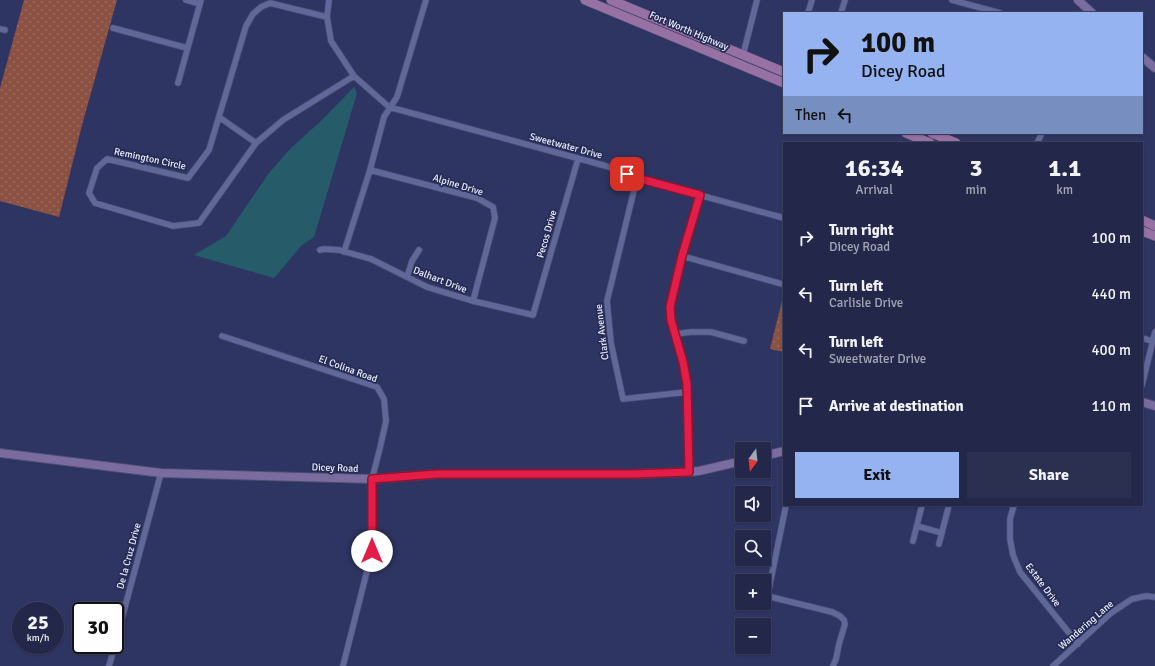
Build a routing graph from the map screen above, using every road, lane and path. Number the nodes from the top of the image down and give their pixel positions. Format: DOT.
graph roads {
  1 [pos="186,0"];
  2 [pos="329,0"];
  3 [pos="426,0"];
  4 [pos="585,0"];
  5 [pos="611,0"];
  6 [pos="757,0"];
  7 [pos="812,0"];
  8 [pos="845,0"];
  9 [pos="952,0"];
  10 [pos="1078,0"];
  11 [pos="200,2"];
  12 [pos="627,7"];
  13 [pos="808,12"];
  14 [pos="841,12"];
  15 [pos="996,12"];
  16 [pos="1091,12"];
  17 [pos="624,16"];
  18 [pos="327,17"];
  19 [pos="113,28"];
  20 [pos="187,48"];
  21 [pos="743,55"];
  22 [pos="1143,58"];
  23 [pos="768,65"];
  24 [pos="1155,67"];
  25 [pos="783,72"];
  26 [pos="764,74"];
  27 [pos="354,76"];
  28 [pos="178,82"];
  29 [pos="783,82"];
  30 [pos="389,107"];
  31 [pos="219,117"];
  32 [pos="908,134"];
  33 [pos="934,134"];
  34 [pos="928,142"];
  35 [pos="954,142"];
  36 [pos="256,143"];
  37 [pos="578,159"];
  38 [pos="370,170"];
  39 [pos="637,178"];
  40 [pos="700,195"];
  41 [pos="783,218"];
  42 [pos="1143,220"];
  43 [pos="1155,226"];
  44 [pos="1143,231"];
  45 [pos="1155,236"];
  46 [pos="320,250"];
  47 [pos="419,250"];
  48 [pos="344,252"];
  49 [pos="682,256"];
  50 [pos="407,277"];
  51 [pos="782,284"];
  52 [pos="473,301"];
  53 [pos="533,315"];
  54 [pos="1155,332"];
  55 [pos="675,334"];
  56 [pos="222,336"];
  57 [pos="1143,338"];
  58 [pos="744,341"];
  59 [pos="1154,341"];
  60 [pos="1143,381"];
  61 [pos="687,392"];
  62 [pos="1143,402"];
  63 [pos="1155,406"];
  64 [pos="783,451"];
  65 [pos="0,453"];
  66 [pos="771,454"];
  67 [pos="735,463"];
  68 [pos="689,472"];
  69 [pos="161,473"];
  70 [pos="372,479"];
  71 [pos="786,506"];
  72 [pos="922,506"];
  73 [pos="949,506"];
  74 [pos="1014,506"];
  75 [pos="917,526"];
  76 [pos="942,533"];
  77 [pos="913,541"];
  78 [pos="939,544"];
  79 [pos="1155,597"];
  80 [pos="124,611"];
  81 [pos="1078,644"];
  82 [pos="112,654"];
  83 [pos="109,666"];
  84 [pos="343,666"];
  85 [pos="833,666"];
  86 [pos="1053,666"];
  1 -- 11 [label="street"];
  2 -- 18 [label="street, Sweetwater Drive"];
  3 -- 30 [label="street"];
  4 -- 17 [label="main road, Fort Worth Highway"];
  5 -- 12 [label="main road, Fort Worth Highway"];
  6 -- 21 [label="street"];
  7 -- 13 [label="street"];
  8 -- 14 [label="street"];
  9 -- 15 [label="street"];
  10 -- 16 [label="street"];
  11 -- 20 [label="street"];
  12 -- 17 [label="main road"];
  12 -- 21 [label="main road, Fort Worth Highway"];
  17 -- 26 [label="main road, Fort Worth Highway"];
  18 -- 27 [label="street, Sweetwater Drive"];
  18 -- 31 [label="street, Remington Circle"];
  19 -- 20 [label="street"];
  20 -- 28 [label="street"];
  21 -- 23 [label="main road, Fort Worth Highway"];
  22 -- 24 [label="street"];
  23 -- 25 [label="main road, Fort Worth Highway"];
  23 -- 26 [label="main road"];
  26 -- 29 [label="main road, Fort Worth Highway"];
  27 -- 30 [label="street, Sweetwater Drive"];
  27 -- 36 [label="street, Remington Circle"];
  30 -- 37 [label="street, Sweetwater Drive"];
  30 -- 38 [label="street"];
  31 -- 36 [label="street"];
  31 -- 36 [label="street, Remington Circle"];
  32 -- 34 [label="main road"];
  33 -- 35 [label="main road"];
  37 -- 39 [label="street, Sweetwater Drive"];
  37 -- 53 [label="street, Pecos Drive"];
  38 -- 48 [label="street"];
  38 -- 52 [label="street, Alpine Drive"];
  39 -- 40 [label="street, Sweetwater Drive"];
  39 -- 61 [label="street, Clark Avenue"];
  40 -- 41 [label="street, Sweetwater Drive"];
  40 -- 49 [label="street"];
  42 -- 43 [label="main road"];
  44 -- 45 [label="main road"];
  46 -- 48 [label="street, Dalhart Drive"];
  47 -- 50 [label="street"];
  48 -- 50 [label="street, Dalhart Drive"];
  49 -- 51 [label="street"];
  49 -- 55 [label="street"];
  50 -- 52 [label="street, Dalhart Drive"];
  52 -- 53 [label="street, Dalhart Drive"];
  54 -- 59 [label="street"];
  55 -- 58 [label="street"];
  55 -- 61 [label="street"];
  56 -- 70 [label="street, El Colina Road"];
  57 -- 59 [label="street"];
  59 -- 60 [label="street"];
  61 -- 68 [label="street"];
  62 -- 63 [label="street"];
  64 -- 66 [label="street"];
  65 -- 69 [label="street, Dicey Road"];
  67 -- 68 [label="street, Dicey Road"];
  68 -- 70 [label="street, Dicey Road"];
  69 -- 70 [label="street, Dicey Road"];
  69 -- 80 [label="street, De la Cruz Drive"];
  70 -- 84 [label="street, El Colina Road"];
  71 -- 85 [label="street"];
  72 -- 75 [label="street"];
  73 -- 76 [label="street"];
  74 -- 81 [label="street, Estate Drive"];
  75 -- 76 [label="street"];
  75 -- 77 [label="street"];
  76 -- 78 [label="street"];
  79 -- 81 [label="street, Wandering Lane"];
  81 -- 86 [label="street, Wandering Lane"];
  82 -- 83 [label="street, De la Cruz Drive"];
}
